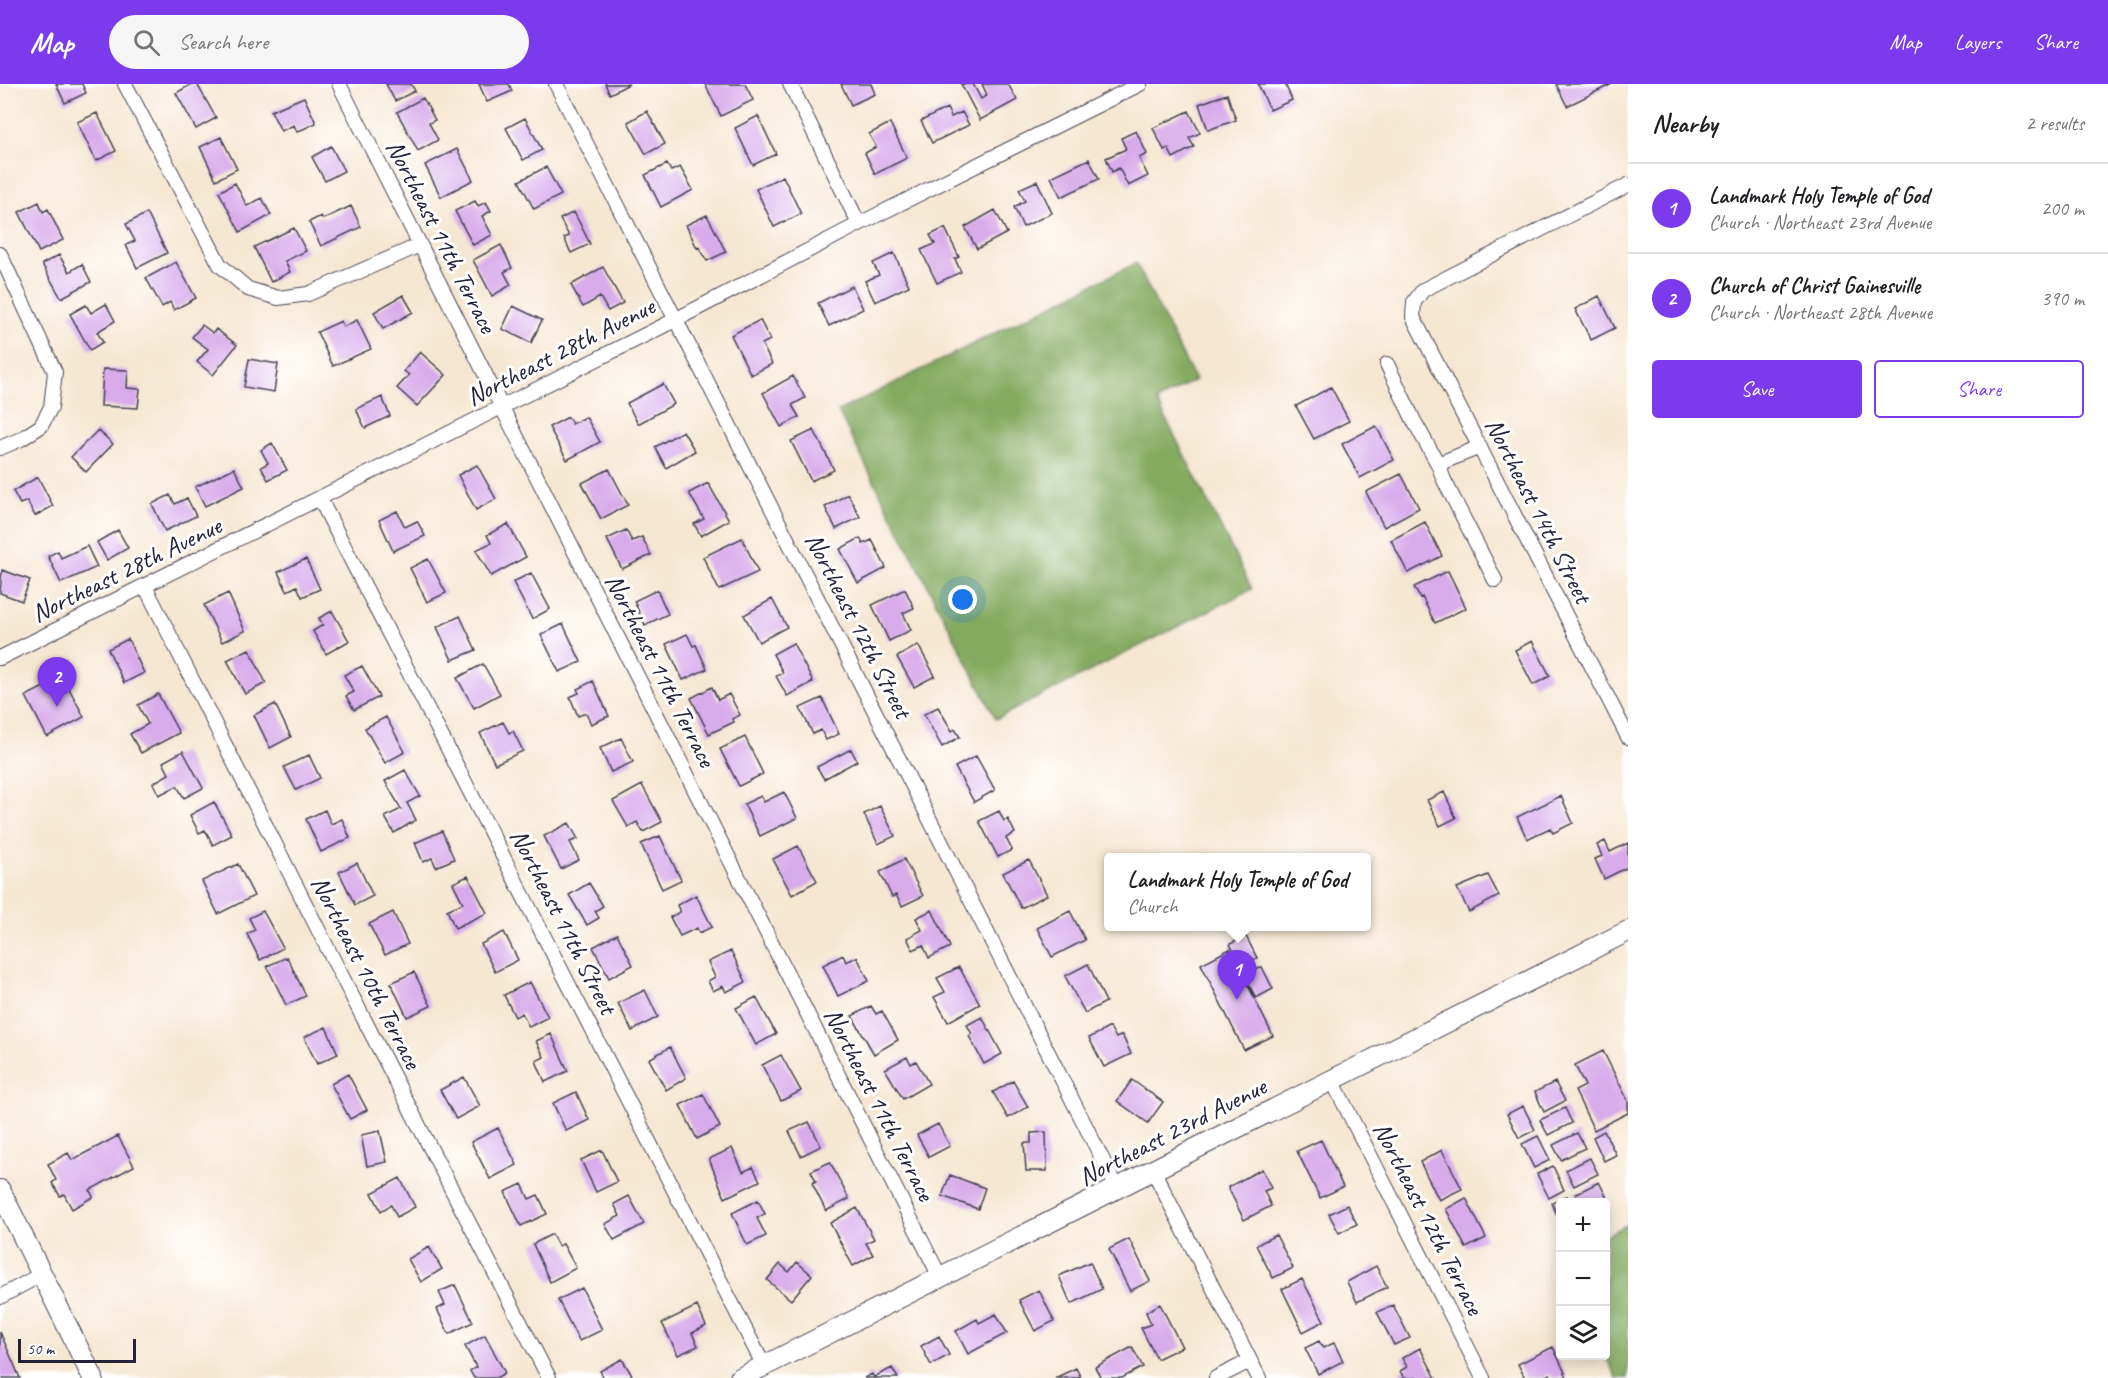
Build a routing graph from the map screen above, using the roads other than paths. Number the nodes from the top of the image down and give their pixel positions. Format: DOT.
graph roads {
  1 [pos="124,84"];
  2 [pos="339,84"];
  3 [pos="556,84"];
  4 [pos="790,84"];
  5 [pos="1140,84"];
  6 [pos="1628,185"];
  7 [pos="859,224"];
  8 [pos="420,245"];
  9 [pos="0,254"];
  10 [pos="677,319"];
  11 [pos="1386,364"];
  12 [pos="501,406"];
  13 [pos="1480,447"];
  14 [pos="0,448"];
  15 [pos="1438,464"];
  16 [pos="320,499"];
  17 [pos="1495,580"];
  18 [pos="145,586"];
  19 [pos="0,658"];
  20 [pos="1628,737"];
  21 [pos="1628,931"];
  22 [pos="1332,1080"];
  23 [pos="1154,1170"];
  24 [pos="1118,1188"];
  25 [pos="0,1190"];
  26 [pos="42,1274"];
  27 [pos="940,1277"];
  28 [pos="0,1297"];
  29 [pos="1250,1361"];
  30 [pos="764,1366"];
  31 [pos="93,1378"];
  32 [pos="549,1378"];
  33 [pos="740,1378"];
  34 [pos="1216,1378"];
  35 [pos="1259,1378"];
  36 [pos="1483,1378"];
  1 -- 8 [label="street"];
  2 -- 8 [label="street, Northeast 11th Terrace"];
  3 -- 10 [label="street, Northeast 12th Street"];
  4 -- 7 [label="street"];
  5 -- 7 [label="street, Northeast 28th Avenue"];
  6 -- 13 [label="street, Northeast 14th Street"];
  7 -- 10 [label="street, Northeast 28th Avenue"];
  8 -- 12 [label="street, Northeast 11th Terrace"];
  9 -- 14 [label="street"];
  10 -- 12 [label="street, Northeast 28th Avenue"];
  10 -- 24 [label="street, Northeast 12th Street"];
  11 -- 15 [label="street"];
  12 -- 16 [label="street, Northeast 28th Avenue"];
  12 -- 27 [label="street, Northeast 11th Terrace"];
  13 -- 15 [label="street"];
  13 -- 20 [label="street, Northeast 14th Street"];
  15 -- 17 [label="street"];
  16 -- 18 [label="street, Northeast 28th Avenue"];
  16 -- 30 [label="street, Northeast 11th Street"];
  18 -- 19 [label="street, Northeast 28th Avenue"];
  18 -- 32 [label="street, Northeast 10th Terrace"];
  21 -- 22 [label="main road, Northeast 23rd Avenue"];
  22 -- 23 [label="main road, Northeast 23rd Avenue"];
  22 -- 36 [label="street, Northeast 12th Terrace"];
  23 -- 24 [label="main road, Northeast 23rd Avenue"];
  23 -- 29 [label="street"];
  24 -- 27 [label="main road, Northeast 23rd Avenue"];
  25 -- 26 [label="main road"];
  26 -- 28 [label="street"];
  26 -- 31 [label="main road"];
  27 -- 30 [label="main road, Northeast 23rd Avenue"];
  29 -- 34 [label="street"];
  29 -- 35 [label="street"];
  30 -- 33 [label="main road, Northeast 23rd Avenue"];
}
